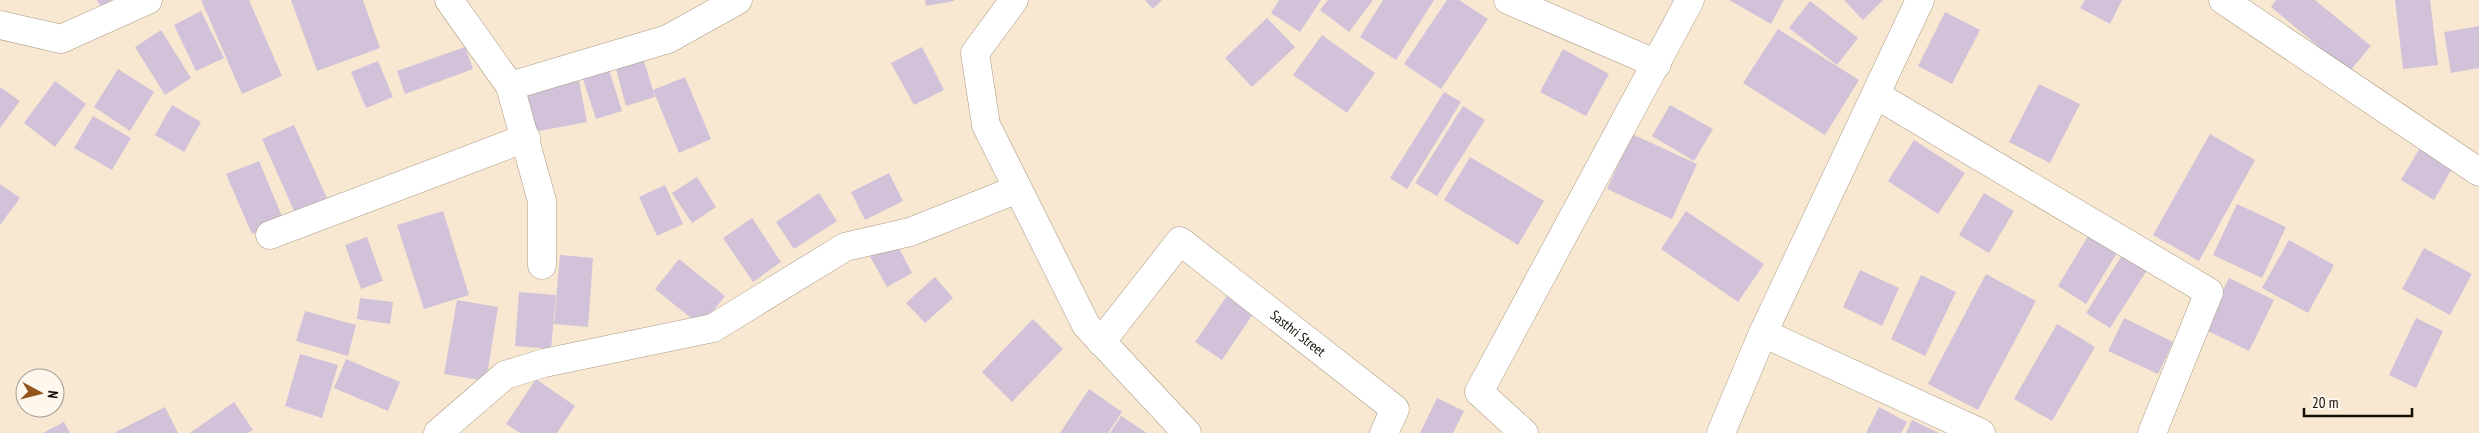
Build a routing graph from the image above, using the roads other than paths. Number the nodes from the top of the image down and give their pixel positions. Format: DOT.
graph roads {
  1 [pos="148,0"];
  2 [pos="449,0"];
  3 [pos="738,0"];
  4 [pos="1014,0"];
  5 [pos="1508,0"];
  6 [pos="1690,0"];
  7 [pos="1920,0"];
  8 [pos="2236,5"];
  9 [pos="0,25"];
  10 [pos="1657,64"];
  11 [pos="510,86"];
  12 [pos="1876,95"];
  13 [pos="526,138"];
  14 [pos="2479,172"];
  15 [pos="1018,188"];
  16 [pos="270,235"];
  17 [pos="542,265"];
  18 [pos="1763,333"];
  19 [pos="1101,342"];
  20 [pos="438,433"];
  21 [pos="444,433"];
  22 [pos="449,433"];
  23 [pos="1188,433"];
  24 [pos="1384,433"];
  25 [pos="1524,433"];
  26 [pos="1721,433"];
  27 [pos="1981,433"];
  28 [pos="2152,433"];
  1 -- 9 [label="street"];
  2 -- 11 [label="street"];
  3 -- 11 [label="street"];
  4 -- 15 [label="street"];
  5 -- 10 [label="street"];
  6 -- 10 [label="street"];
  7 -- 12 [label="street"];
  8 -- 14 [label="street"];
  10 -- 25 [label="street"];
  11 -- 13 [label="street"];
  12 -- 18 [label="street"];
  12 -- 28 [label="street"];
  13 -- 16 [label="street"];
  13 -- 17 [label="street"];
  15 -- 19 [label="street"];
  15 -- 20 [label="street"];
  18 -- 26 [label="street"];
  18 -- 27 [label="street"];
  19 -- 23 [label="street"];
  19 -- 24 [label="street, Sasthri Street"];
  21 -- 22 [label="street"];
}
